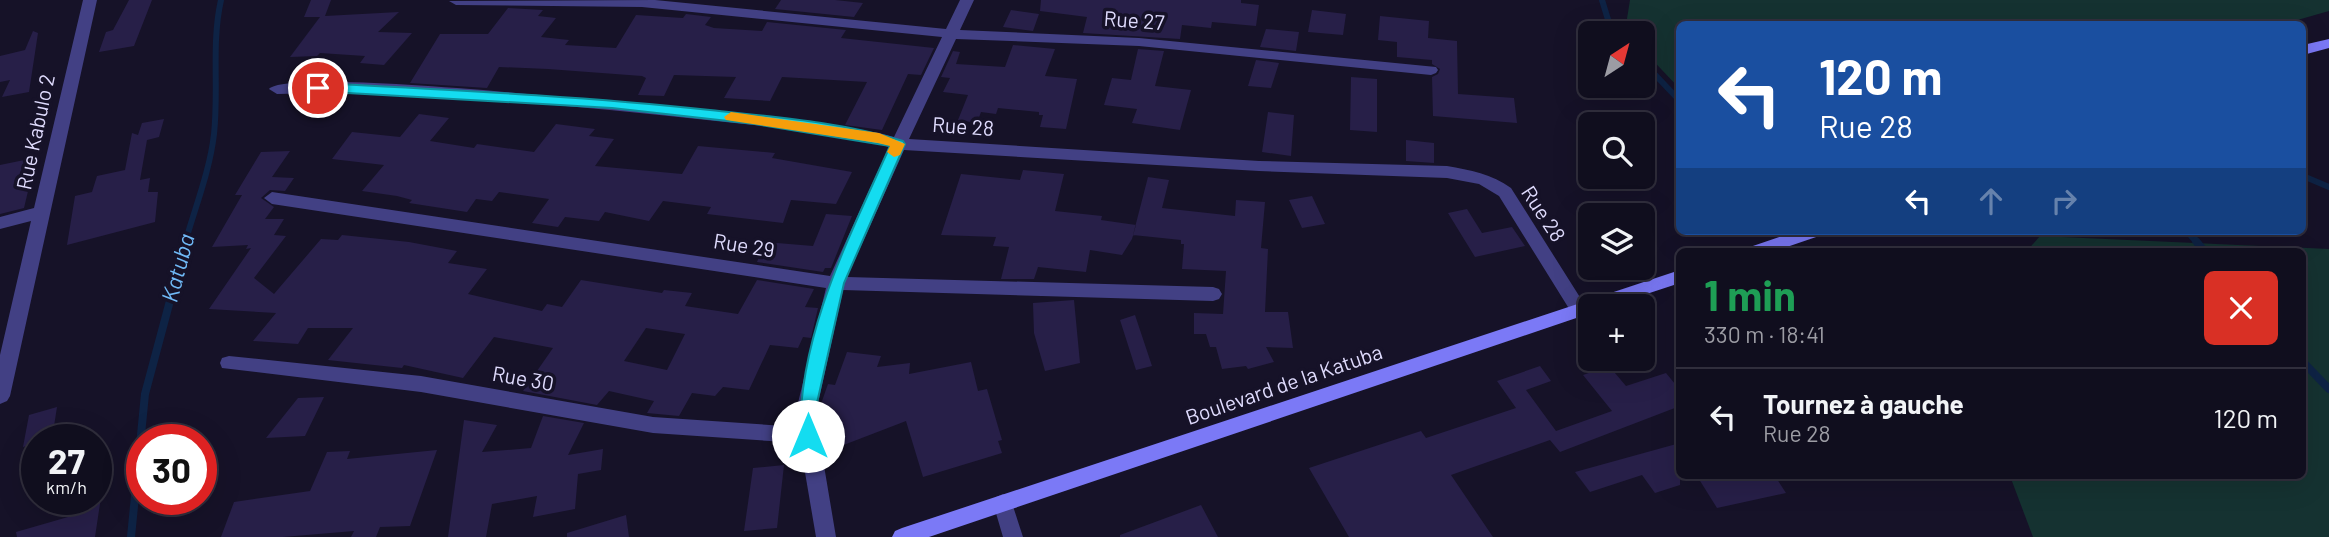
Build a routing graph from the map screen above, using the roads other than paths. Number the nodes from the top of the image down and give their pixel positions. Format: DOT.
graph roads {
  1 [pos="90,0"];
  2 [pos="967,0"];
  3 [pos="456,1"];
  4 [pos="952,34"];
  5 [pos="2329,43"];
  6 [pos="2306,49"];
  7 [pos="1432,71"];
  8 [pos="276,89"];
  9 [pos="898,144"];
  10 [pos="272,198"];
  11 [pos="43,212"];
  12 [pos="0,223"];
  13 [pos="1804,235"];
  14 [pos="1765,248"];
  15 [pos="1676,277"];
  16 [pos="836,283"];
  17 [pos="1213,294"];
  18 [pos="1627,294"];
  19 [pos="1578,308"];
  20 [pos="1578,310"];
  21 [pos="229,363"];
  22 [pos="0,396"];
  23 [pos="808,436"];
  24 [pos="1003,503"];
  25 [pos="825,537"];
  26 [pos="902,537"];
  27 [pos="1013,537"];
  1 -- 11 [label="street, Rue Kabulo 2"];
  2 -- 4 [label="street"];
  3 -- 4 [label="street, Rue 27"];
  4 -- 7 [label="street, Rue 27"];
  4 -- 9 [label="street"];
  5 -- 6 [label="street"];
  8 -- 9 [label="street, Rue 28"];
  9 -- 16 [label="street"];
  9 -- 19 [label="street, Rue 28"];
  10 -- 16 [label="street, Rue 29"];
  11 -- 12 [label="street"];
  11 -- 22 [label="street, Rue Kabulo 2"];
  13 -- 14 [label="street"];
  15 -- 18 [label="street, Boulevard de la Katuba"];
  16 -- 17 [label="street, Rue 29"];
  16 -- 23 [label="street"];
  20 -- 24 [label="street, Boulevard de la Katuba"];
  21 -- 23 [label="street, Rue 30"];
  23 -- 25 [label="street"];
  24 -- 26 [label="street, Boulevard de la Katuba"];
  24 -- 27 [label="street"];
}
